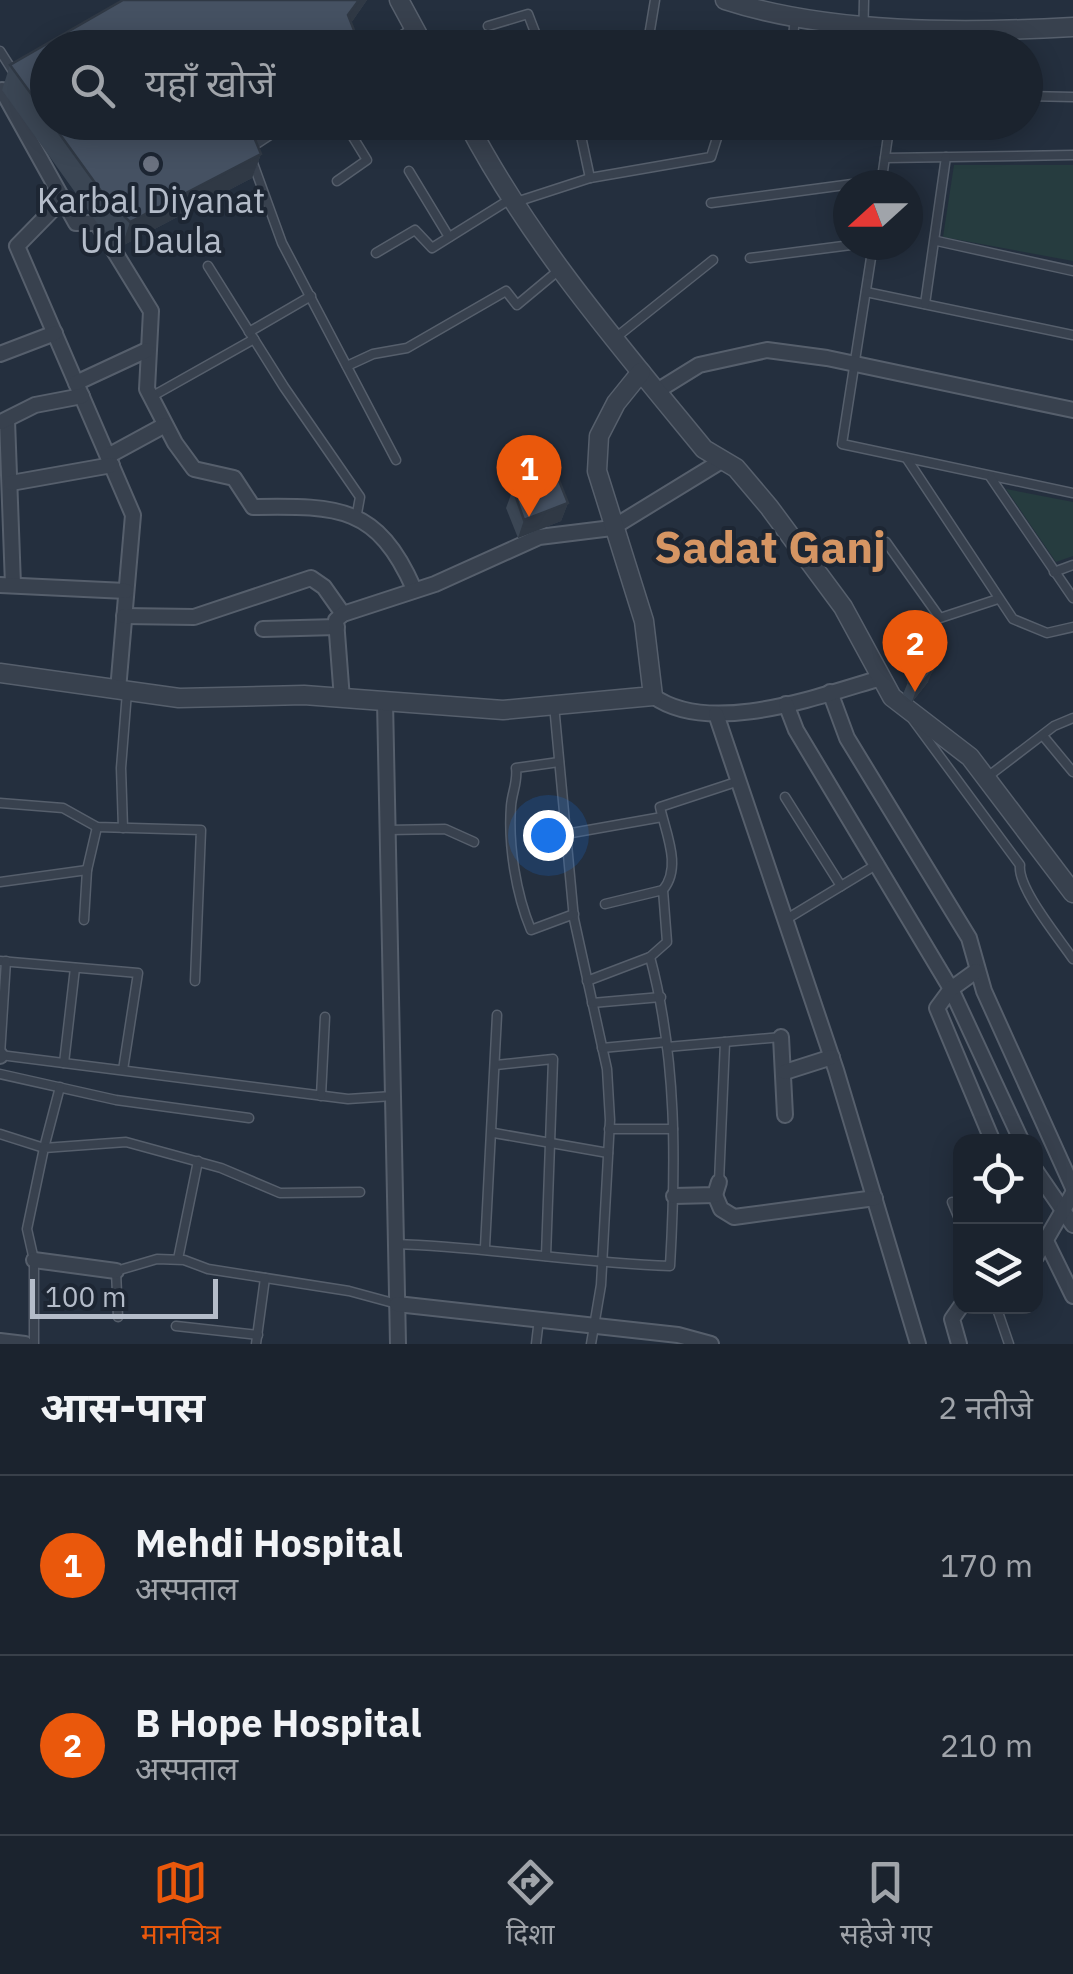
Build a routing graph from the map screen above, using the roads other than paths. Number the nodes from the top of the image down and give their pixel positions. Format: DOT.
graph roads {
  1 [pos="399,0"];
  2 [pos="656,0"];
  3 [pos="726,0"];
  4 [pos="864,0"];
  5 [pos="748,4"];
  6 [pos="795,16"];
  7 [pos="862,24"];
  8 [pos="488,26"];
  9 [pos="1073,27"];
  10 [pos="414,28"];
  11 [pos="411,30"];
  12 [pos="534,30"];
  13 [pos="650,30"];
  14 [pos="794,30"];
  15 [pos="862,30"];
  16 [pos="0,51"];
  17 [pos="30,62"];
  18 [pos="14,73"];
  19 [pos="1,90"];
  20 [pos="1043,96"];
  21 [pos="1073,97"];
  22 [pos="262,140"];
  23 [pos="355,140"];
  24 [pos="476,140"];
  25 [pos="582,140"];
  26 [pos="716,140"];
  27 [pos="888,140"];
  28 [pos="1073,155"];
  29 [pos="946,157"];
  30 [pos="885,158"];
  31 [pos="884,170"];
  32 [pos="409,171"];
  33 [pos="590,178"];
  34 [pos="337,181"];
  35 [pos="833,189"];
  36 [pos="62,200"];
  37 [pos="510,202"];
  38 [pos="711,203"];
  39 [pos="449,237"];
  40 [pos="937,242"];
  41 [pos="833,247"];
  42 [pos="376,252"];
  43 [pos="750,258"];
  44 [pos="713,260"];
  45 [pos="871,260"];
  46 [pos="208,266"];
  47 [pos="560,270"];
  48 [pos="1073,270"];
  49 [pos="866,292"];
  50 [pos="310,296"];
  51 [pos="925,304"];
  52 [pos="55,334"];
  53 [pos="1073,335"];
  54 [pos="252,336"];
  55 [pos="614,339"];
  56 [pos="147,350"];
  57 [pos="1,351"];
  58 [pos="856,364"];
  59 [pos="347,366"];
  60 [pos="641,372"];
  61 [pos="79,390"];
  62 [pos="657,391"];
  63 [pos="151,398"];
  64 [pos="1073,410"];
  65 [pos="3,422"];
  66 [pos="165,425"];
  67 [pos="907,458"];
  68 [pos="396,460"];
  69 [pos="723,460"];
  70 [pos="110,461"];
  71 [pos="991,477"];
  72 [pos="11,483"];
  73 [pos="1073,493"];
  74 [pos="356,519"];
  75 [pos="612,528"];
  76 [pos="886,542"];
  77 [pos="1073,564"];
  78 [pos="1054,572"];
  79 [pos="6,585"];
  80 [pos="414,589"];
  81 [pos="126,591"];
  82 [pos="1073,598"];
  83 [pos="998,599"];
  84 [pos="124,616"];
  85 [pos="340,620"];
  86 [pos="1073,627"];
  87 [pos="263,629"];
  88 [pos="0,673"];
  89 [pos="881,678"];
  90 [pos="122,690"];
  91 [pos="830,692"];
  92 [pos="653,696"];
  93 [pos="342,699"];
  94 [pos="385,701"];
  95 [pos="786,704"];
  96 [pos="554,706"];
  97 [pos="908,712"];
  98 [pos="716,714"];
  99 [pos="1073,718"];
  100 [pos="1044,737"];
  101 [pos="559,762"];
  102 [pos="1073,772"];
  103 [pos="986,778"];
  104 [pos="738,782"];
  105 [pos="785,797"];
  106 [pos="0,803"];
  107 [pos="662,817"];
  108 [pos="98,826"];
  109 [pos="123,828"];
  110 [pos="388,830"];
  111 [pos="566,834"];
  112 [pos="474,842"];
  113 [pos="878,863"];
  114 [pos="87,870"];
  115 [pos="0,882"];
  116 [pos="842,886"];
  117 [pos="663,890"];
  118 [pos="1073,893"];
  119 [pos="605,904"];
  120 [pos="574,914"];
  121 [pos="84,920"];
  122 [pos="786,920"];
  123 [pos="650,958"];
  124 [pos="1073,959"];
  125 [pos="3,961"];
  126 [pos="75,968"];
  127 [pos="976,970"];
  128 [pos="195,981"];
  129 [pos="587,981"];
  130 [pos="951,989"];
  131 [pos="661,997"];
  132 [pos="592,1003"];
  133 [pos="497,1016"];
  134 [pos="325,1017"];
  135 [pos="781,1037"];
  136 [pos="724,1042"];
  137 [pos="667,1045"];
  138 [pos="602,1048"];
  139 [pos="0,1055"];
  140 [pos="832,1058"];
  141 [pos="64,1063"];
  142 [pos="496,1065"];
  143 [pos="123,1070"];
  144 [pos="785,1072"];
  145 [pos="0,1074"];
  146 [pos="60,1088"];
  147 [pos="321,1096"];
  148 [pos="394,1096"];
  149 [pos="785,1115"];
  150 [pos="249,1118"];
  151 [pos="609,1129"];
  152 [pos="673,1129"];
  153 [pos="494,1133"];
  154 [pos="0,1134"];
  155 [pos="989,1134"];
  156 [pos="1018,1134"];
  157 [pos="550,1145"];
  158 [pos="44,1148"];
  159 [pos="608,1153"];
  160 [pos="198,1162"];
  161 [pos="1043,1182"];
  162 [pos="717,1188"];
  163 [pos="1073,1190"];
  164 [pos="360,1192"];
  165 [pos="674,1196"];
  166 [pos="874,1198"];
  167 [pos="1063,1212"];
  168 [pos="1073,1226"];
  169 [pos="1043,1243"];
  170 [pos="396,1244"];
  171 [pos="486,1247"];
  172 [pos="1043,1252"];
  173 [pos="546,1256"];
  174 [pos="178,1259"];
  175 [pos="34,1260"];
  176 [pos="602,1264"];
  177 [pos="116,1271"];
  178 [pos="265,1278"];
  179 [pos="1073,1296"];
  180 [pos="397,1304"];
  181 [pos="955,1314"];
  182 [pos="999,1314"];
  183 [pos="118,1317"];
  184 [pos="538,1319"];
  185 [pos="592,1324"];
  186 [pos="176,1326"];
  187 [pos="257,1340"];
  188 [pos="0,1341"];
  189 [pos="25,1344"];
  190 [pos="34,1344"];
  191 [pos="398,1344"];
  192 [pos="536,1344"];
  193 [pos="591,1344"];
  194 [pos="712,1344"];
  195 [pos="918,1344"];
  196 [pos="959,1344"];
  197 [pos="1010,1344"];
  1 -- 10 [label="street"];
  2 -- 13 [label="lane"];
  3 -- 5 [label="street"];
  4 -- 7 [label="lane"];
  5 -- 6 [label="street"];
  6 -- 7 [label="street"];
  6 -- 14 [label="lane"];
  7 -- 9 [label="street"];
  7 -- 15 [label="lane"];
  8 -- 12 [label="lane"];
  10 -- 11 [label="lane"];
  16 -- 18 [label="lane"];
  17 -- 18 [label="street"];
  18 -- 19 [label="street"];
  19 -- 36 [label="street"];
  20 -- 21 [label="lane"];
  22 -- 50 [label="lane"];
  23 -- 34 [label="lane"];
  24 -- 37 [label="street"];
  25 -- 33 [label="lane"];
  26 -- 33 [label="lane"];
  27 -- 30 [label="lane"];
  28 -- 29 [label="lane"];
  29 -- 30 [label="lane"];
  29 -- 40 [label="lane"];
  30 -- 31 [label="lane"];
  32 -- 39 [label="lane"];
  33 -- 37 [label="lane"];
  35 -- 38 [label="lane"];
  36 -- 52 [label="street"];
  36 -- 56 [label="street"];
  37 -- 39 [label="lane"];
  37 -- 47 [label="street"];
  39 -- 42 [label="lane"];
  40 -- 48 [label="lane"];
  40 -- 51 [label="lane"];
  41 -- 43 [label="lane"];
  44 -- 55 [label="lane"];
  45 -- 49 [label="lane"];
  46 -- 54 [label="lane"];
  47 -- 55 [label="street"];
  47 -- 59 [label="lane"];
  49 -- 51 [label="lane"];
  49 -- 58 [label="lane"];
  50 -- 54 [label="lane"];
  50 -- 59 [label="lane"];
  51 -- 53 [label="lane"];
  52 -- 57 [label="street"];
  52 -- 61 [label="street"];
  54 -- 63 [label="lane"];
  54 -- 74 [label="lane"];
  55 -- 60 [label="street"];
  56 -- 61 [label="street"];
  56 -- 63 [label="street"];
  58 -- 62 [label="street"];
  58 -- 64 [label="street"];
  58 -- 67 [label="lane"];
  59 -- 68 [label="lane"];
  60 -- 62 [label="street"];
  60 -- 75 [label="street"];
  61 -- 65 [label="street"];
  61 -- 70 [label="street"];
  62 -- 69 [label="street"];
  63 -- 66 [label="street"];
  65 -- 72 [label="street"];
  66 -- 70 [label="street"];
  66 -- 74 [label="street"];
  67 -- 71 [label="lane"];
  67 -- 83 [label="lane"];
  69 -- 75 [label="street"];
  69 -- 89 [label="street"];
  70 -- 72 [label="street"];
  70 -- 81 [label="street"];
  71 -- 73 [label="lane"];
  71 -- 78 [label="lane"];
  72 -- 79 [label="street"];
  74 -- 80 [label="street"];
  75 -- 80 [label="street"];
  75 -- 92 [label="street"];
  76 -- 83 [label="lane"];
  77 -- 78 [label="lane"];
  78 -- 82 [label="lane"];
  79 -- 81 [label="street"];
  80 -- 85 [label="street"];
  81 -- 84 [label="street"];
  83 -- 86 [label="lane"];
  84 -- 85 [label="street"];
  84 -- 90 [label="street"];
  85 -- 87 [label="street"];
  85 -- 93 [label="street"];
  88 -- 90 [label="street"];
  89 -- 91 [label="street"];
  89 -- 97 [label="street"];
  90 -- 93 [label="street"];
  90 -- 109 [label="lane"];
  91 -- 95 [label="street"];
  91 -- 127 [label="street"];
  92 -- 96 [label="street"];
  92 -- 98 [label="street"];
  93 -- 94 [label="street"];
  94 -- 96 [label="street"];
  94 -- 110 [label="street"];
  95 -- 98 [label="street"];
  95 -- 113 [label="street"];
  96 -- 101 [label="lane"];
  97 -- 103 [label="street"];
  97 -- 124 [label="lane"];
  98 -- 104 [label="street"];
  99 -- 100 [label="lane"];
  100 -- 102 [label="lane"];
  100 -- 103 [label="lane"];
  101 -- 111 [label="lane"];
  101 -- 120 [label="lane"];
  103 -- 118 [label="street"];
  104 -- 107 [label="lane"];
  104 -- 122 [label="street"];
  105 -- 116 [label="lane"];
  106 -- 108 [label="lane"];
  107 -- 111 [label="lane"];
  107 -- 117 [label="lane"];
  108 -- 109 [label="lane"];
  108 -- 114 [label="lane"];
  109 -- 128 [label="lane"];
  110 -- 112 [label="lane"];
  110 -- 148 [label="street"];
  111 -- 120 [label="lane"];
  113 -- 116 [label="lane"];
  113 -- 130 [label="street"];
  114 -- 115 [label="lane"];
  114 -- 121 [label="lane"];
  116 -- 122 [label="lane"];
  117 -- 119 [label="lane"];
  117 -- 123 [label="lane"];
  120 -- 129 [label="lane"];
  122 -- 140 [label="street"];
  123 -- 129 [label="lane"];
  123 -- 131 [label="lane"];
  125 -- 126 [label="lane"];
  125 -- 139 [label="lane"];
  126 -- 141 [label="lane"];
  126 -- 143 [label="lane"];
  127 -- 130 [label="street"];
  127 -- 163 [label="street"];
  129 -- 132 [label="lane"];
  130 -- 155 [label="street"];
  130 -- 156 [label="street"];
  131 -- 132 [label="lane"];
  131 -- 137 [label="lane"];
  132 -- 138 [label="lane"];
  133 -- 142 [label="lane"];
  134 -- 147 [label="lane"];
  135 -- 136 [label="lane"];
  135 -- 144 [label="street"];
  136 -- 137 [label="lane"];
  136 -- 162 [label="lane"];
  137 -- 138 [label="lane"];
  137 -- 152 [label="lane"];
  138 -- 151 [label="lane"];
  139 -- 141 [label="lane"];
  140 -- 144 [label="street"];
  140 -- 166 [label="street"];
  141 -- 143 [label="lane"];
  142 -- 153 [label="lane"];
  142 -- 157 [label="lane"];
  143 -- 147 [label="lane"];
  144 -- 149 [label="street"];
  145 -- 146 [label="lane"];
  146 -- 150 [label="lane"];
  146 -- 158 [label="lane"];
  147 -- 148 [label="lane"];
  148 -- 170 [label="street"];
  151 -- 152 [label="lane"];
  151 -- 159 [label="lane"];
  152 -- 165 [label="lane"];
  153 -- 157 [label="lane"];
  153 -- 171 [label="lane"];
  154 -- 158 [label="lane"];
  157 -- 159 [label="lane"];
  157 -- 173 [label="lane"];
  158 -- 160 [label="lane"];
  158 -- 175 [label="lane"];
  159 -- 176 [label="lane"];
  160 -- 164 [label="lane"];
  160 -- 174 [label="lane"];
  161 -- 167 [label="street"];
  162 -- 165 [label="street"];
  162 -- 166 [label="street"];
  163 -- 167 [label="street"];
  165 -- 176 [label="lane"];
  166 -- 195 [label="street"];
  167 -- 168 [label="street"];
  167 -- 169 [label="street"];
  170 -- 171 [label="lane"];
  170 -- 180 [label="street"];
  171 -- 173 [label="lane"];
  172 -- 179 [label="street"];
  173 -- 176 [label="lane"];
  174 -- 177 [label="lane"];
  174 -- 178 [label="lane"];
  175 -- 177 [label="street"];
  175 -- 190 [label="lane"];
  176 -- 185 [label="lane"];
  177 -- 183 [label="lane"];
  178 -- 180 [label="lane"];
  178 -- 187 [label="lane"];
  180 -- 184 [label="street"];
  180 -- 191 [label="street"];
  181 -- 196 [label="street"];
  182 -- 197 [label="lane"];
  184 -- 185 [label="street"];
  184 -- 192 [label="lane"];
  185 -- 193 [label="lane"];
  185 -- 194 [label="street"];
  186 -- 187 [label="lane"];
  188 -- 189 [label="street"];
}
